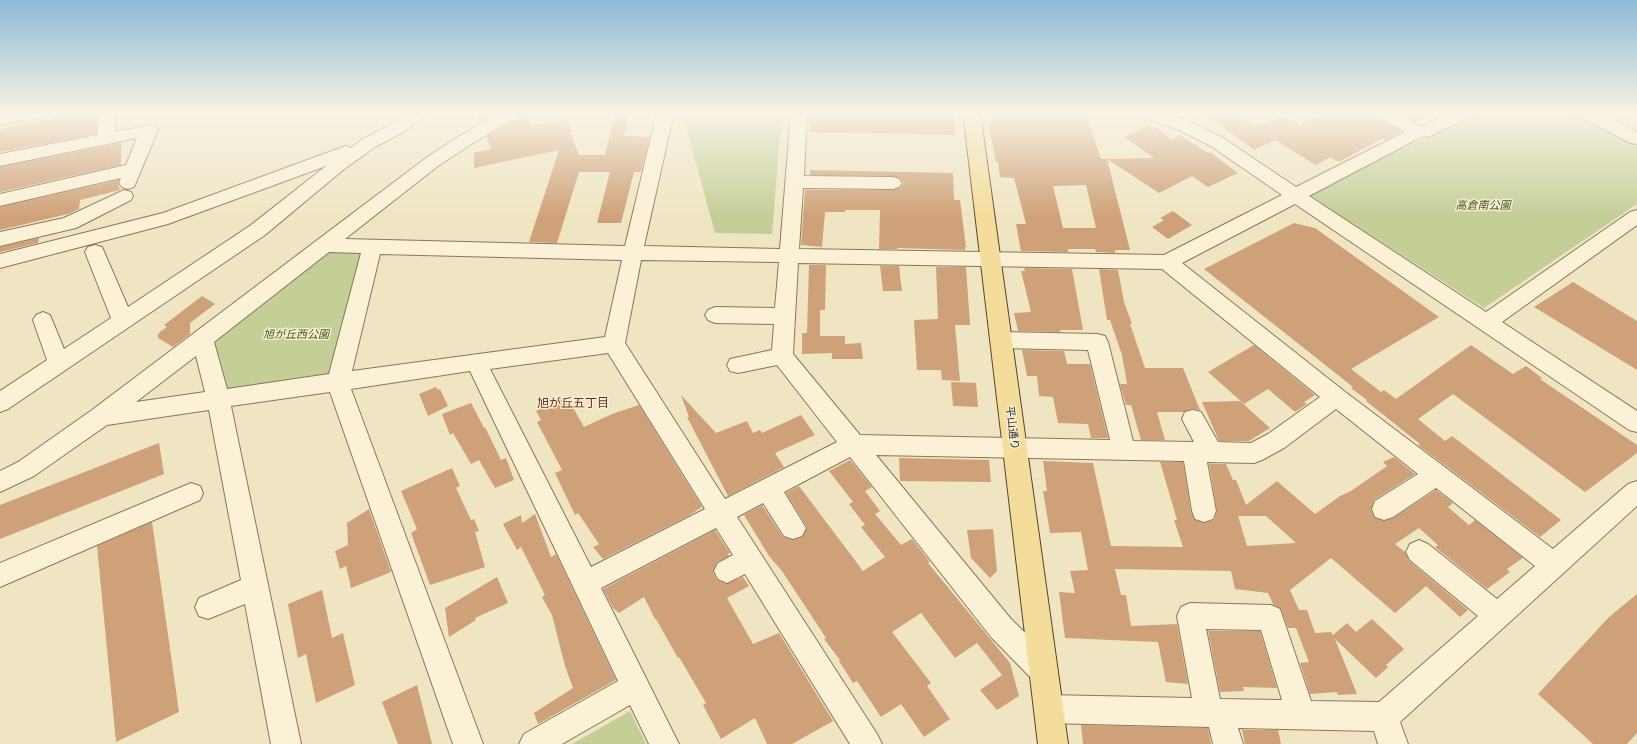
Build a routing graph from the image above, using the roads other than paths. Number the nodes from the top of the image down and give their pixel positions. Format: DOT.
graph roads {
  1 [pos="70,147"];
  2 [pos="143,147"];
  3 [pos="359,147"];
  4 [pos="364,147"];
  5 [pos="454,147"];
  6 [pos="658,147"];
  7 [pos="797,147"];
  8 [pos="975,147"];
  9 [pos="1224,147"];
  10 [pos="1390,147"];
  11 [pos="0,160"];
  12 [pos="134,170"];
  13 [pos="794,182"];
  14 [pos="892,183"];
  15 [pos="124,196"];
  16 [pos="1296,196"];
  17 [pos="0,200"];
  18 [pos="1637,216"];
  19 [pos="114,231"];
  20 [pos="0,239"];
  21 [pos="326,245"];
  22 [pos="372,247"];
  23 [pos="96,252"];
  24 [pos="633,253"];
  25 [pos="789,255"];
  26 [pos="990,259"];
  27 [pos="0,261"];
  28 [pos="1168,262"];
  29 [pos="715,315"];
  30 [pos="784,316"];
  31 [pos="43,320"];
  32 [pos="123,321"];
  33 [pos="1487,322"];
  34 [pos="203,339"];
  35 [pos="1001,340"];
  36 [pos="614,344"];
  37 [pos="782,356"];
  38 [pos="476,362"];
  39 [pos="59,364"];
  40 [pos="738,365"];
  41 [pos="338,383"];
  42 [pos="1336,396"];
  43 [pos="218,399"];
  44 [pos="0,403"];
  45 [pos="100,417"];
  46 [pos="1193,419"];
  47 [pos="1637,423"];
  48 [pos="852,444"];
  49 [pos="1014,448"];
  50 [pos="1124,450"];
  51 [pos="1203,453"];
  52 [pos="1437,474"];
  53 [pos="0,482"];
  54 [pos="768,489"];
  55 [pos="1637,491"];
  56 [pos="190,493"];
  57 [pos="1384,509"];
  58 [pos="1204,511"];
  59 [pos="721,513"];
  60 [pos="792,528"];
  61 [pos="1419,552"];
  62 [pos="750,559"];
  63 [pos="1554,565"];
  64 [pos="727,570"];
  65 [pos="0,575"];
  66 [pos="586,583"];
  67 [pos="255,587"];
  68 [pos="208,608"];
  69 [pos="1498,616"];
  70 [pos="1043,670"];
  71 [pos="635,686"];
  72 [pos="1048,709"];
  73 [pos="1215,713"];
  74 [pos="1301,715"];
  75 [pos="1384,717"];
  76 [pos="286,744"];
  77 [pos="468,744"];
  78 [pos="534,744"];
  79 [pos="664,744"];
  80 [pos="867,744"];
  81 [pos="1053,744"];
  82 [pos="1228,744"];
  83 [pos="1393,744"];
  1 -- 11 [label="street"];
  2 -- 12 [label="street"];
  3 -- 19 [label="street"];
  4 -- 32 [label="street"];
  5 -- 21 [label="street"];
  6 -- 24 [label="street"];
  7 -- 13 [label="street"];
  8 -- 26 [label="main road, 平山通り"];
  9 -- 16 [label="street"];
  10 -- 16 [label="street"];
  12 -- 15 [label="street"];
  12 -- 17 [label="street"];
  13 -- 14 [label="street"];
  13 -- 25 [label="street"];
  15 -- 19 [label="street"];
  15 -- 20 [label="street"];
  16 -- 28 [label="street"];
  16 -- 33 [label="street"];
  18 -- 33 [label="street"];
  19 -- 27 [label="street"];
  21 -- 22 [label="street"];
  21 -- 34 [label="street"];
  22 -- 24 [label="street"];
  22 -- 41 [label="street"];
  23 -- 32 [label="street"];
  24 -- 25 [label="street"];
  24 -- 36 [label="street"];
  25 -- 26 [label="street"];
  25 -- 30 [label="street"];
  26 -- 28 [label="street"];
  26 -- 35 [label="main road, 平山通り"];
  28 -- 42 [label="street"];
  29 -- 30 [label="street"];
  30 -- 37 [label="street"];
  31 -- 39 [label="street"];
  32 -- 39 [label="street"];
  33 -- 47 [label="street"];
  34 -- 43 [label="street"];
  34 -- 45 [label="street"];
  35 -- 49 [label="main road, 平山通り"];
  35 -- 50 [label="street"];
  36 -- 38 [label="street"];
  36 -- 59 [label="street"];
  37 -- 40 [label="street"];
  37 -- 48 [label="street"];
  38 -- 41 [label="street"];
  38 -- 66 [label="street"];
  39 -- 44 [label="street"];
  41 -- 43 [label="street"];
  41 -- 77 [label="street"];
  42 -- 51 [label="street"];
  42 -- 52 [label="street"];
  43 -- 45 [label="street"];
  43 -- 67 [label="street"];
  45 -- 53 [label="street"];
  46 -- 51 [label="street"];
  48 -- 49 [label="street"];
  48 -- 54 [label="street"];
  48 -- 70 [label="street"];
  49 -- 50 [label="street"];
  49 -- 70 [label="main road, 平山通り"];
  50 -- 51 [label="street"];
  51 -- 58 [label="street"];
  52 -- 57 [label="street"];
  52 -- 63 [label="street"];
  54 -- 59 [label="street"];
  54 -- 60 [label="street"];
  55 -- 63 [label="street"];
  56 -- 65 [label="street"];
  59 -- 62 [label="street"];
  59 -- 66 [label="street"];
  61 -- 69 [label="street"];
  62 -- 64 [label="street"];
  62 -- 80 [label="street"];
  63 -- 69 [label="street"];
  66 -- 71 [label="street"];
  67 -- 68 [label="street"];
  67 -- 76 [label="street"];
  69 -- 75 [label="street"];
  70 -- 72 [label="main road, 平山通り"];
  71 -- 78 [label="street"];
  71 -- 79 [label="street"];
  72 -- 73 [label="street"];
  72 -- 81 [label="main road, 平山通り"];
  73 -- 74 [label="street"];
  73 -- 74 [label="street"];
  73 -- 82 [label="street"];
  74 -- 75 [label="street"];
  75 -- 83 [label="street"];
}
